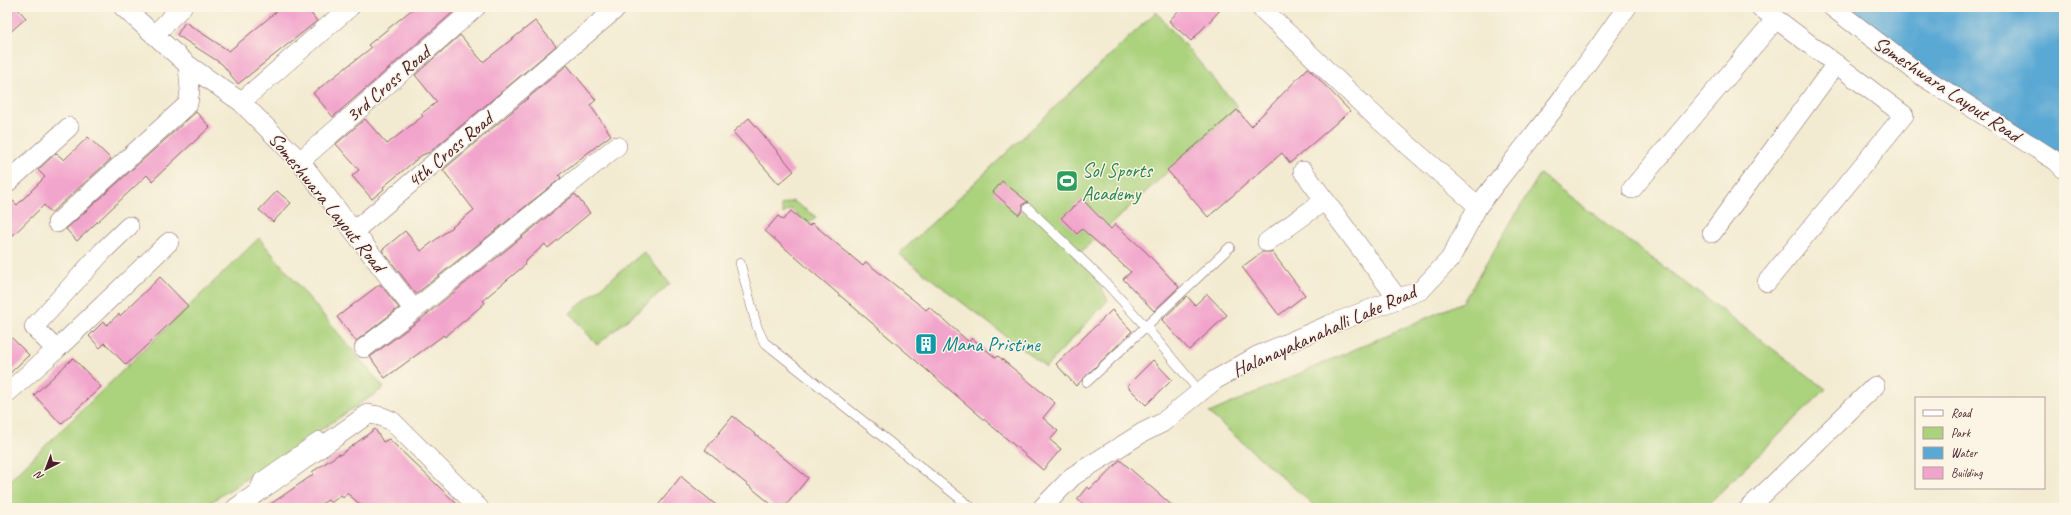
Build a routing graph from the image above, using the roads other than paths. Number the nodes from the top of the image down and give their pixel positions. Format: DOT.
graph roads {
  1 [pos="123,7"];
  2 [pos="182,7"];
  3 [pos="350,7"];
  4 [pos="476,7"];
  5 [pos="618,7"];
  6 [pos="1260,7"];
  7 [pos="1627,7"];
  8 [pos="1760,7"];
  9 [pos="1832,7"];
  10 [pos="1776,19"];
  11 [pos="154,35"];
  12 [pos="1836,64"];
  13 [pos="188,65"];
  14 [pos="241,102"];
  15 [pos="69,127"];
  16 [pos="617,146"];
  17 [pos="300,161"];
  18 [pos="2064,169"];
  19 [pos="1304,171"];
  20 [pos="7,182"];
  21 [pos="1632,189"];
  22 [pos="1325,200"];
  23 [pos="1478,206"];
  24 [pos="1028,208"];
  25 [pos="57,224"];
  26 [pos="129,226"];
  27 [pos="354,232"];
  28 [pos="1712,233"];
  29 [pos="169,242"];
  30 [pos="1267,242"];
  31 [pos="1230,247"];
  32 [pos="740,263"];
  33 [pos="1767,282"];
  34 [pos="1398,299"];
  35 [pos="414,310"];
  36 [pos="1146,327"];
  37 [pos="364,348"];
  38 [pos="56,350"];
  39 [pos="1087,382"];
  40 [pos="1875,386"];
  41 [pos="1200,392"];
  42 [pos="7,393"];
  43 [pos="319,436"];
  44 [pos="244,503"];
  45 [pos="479,508"];
  46 [pos="972,508"];
  47 [pos="1042,508"];
  48 [pos="1749,508"];
  1 -- 11 [label="street, Someshwara Layout Road"];
  2 -- 11 [label="street"];
  3 -- 14 [label="street"];
  4 -- 17 [label="street, 3rd Cross Road"];
  5 -- 27 [label="street, 4th Cross Road"];
  6 -- 23 [label="street"];
  7 -- 23 [label="street, Halanayakanahalli Lake Road"];
  8 -- 10 [label="street"];
  9 -- 18 [label="street, Someshwara Layout Road"];
  10 -- 12 [label="street"];
  10 -- 21 [label="street"];
  11 -- 13 [label="street, Someshwara Layout Road"];
  12 -- 28 [label="street"];
  12 -- 33 [label="street"];
  13 -- 14 [label="street, Someshwara Layout Road"];
  13 -- 25 [label="street"];
  14 -- 17 [label="street, Someshwara Layout Road"];
  15 -- 20 [label="street"];
  16 -- 35 [label="street"];
  17 -- 27 [label="street, Someshwara Layout Road"];
  19 -- 22 [label="street"];
  22 -- 30 [label="street"];
  22 -- 34 [label="street"];
  23 -- 34 [label="street, Halanayakanahalli Lake Road"];
  24 -- 36 [label="lane"];
  26 -- 38 [label="street"];
  27 -- 35 [label="street, Someshwara Layout Road"];
  29 -- 38 [label="street"];
  31 -- 36 [label="lane"];
  32 -- 46 [label="lane"];
  34 -- 41 [label="street, Halanayakanahalli Lake Road"];
  35 -- 37 [label="street"];
  36 -- 39 [label="lane"];
  36 -- 41 [label="lane"];
  38 -- 42 [label="street"];
  40 -- 48 [label="street"];
  41 -- 47 [label="street, Halanayakanahalli Lake Road"];
  43 -- 44 [label="lane"];
  44 -- 45 [label="street"];
}
